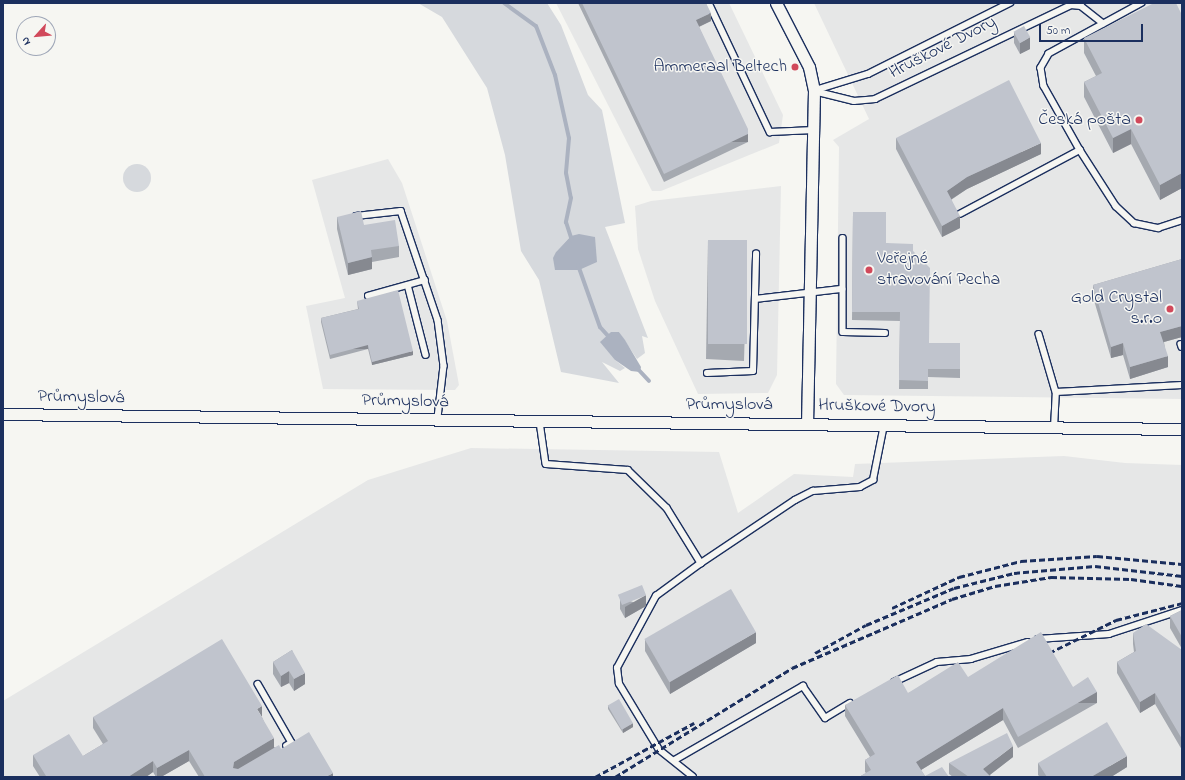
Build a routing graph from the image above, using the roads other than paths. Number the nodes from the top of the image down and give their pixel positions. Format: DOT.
graph roads {
  1 [pos="709,3"];
  2 [pos="776,3"];
  3 [pos="1010,3"];
  4 [pos="1142,3"];
  5 [pos="1103,23"];
  6 [pos="814,91"];
  7 [pos="814,130"];
  8 [pos="1080,150"];
  9 [pos="960,214"];
  10 [pos="347,217"];
  11 [pos="1182,220"];
  12 [pos="843,238"];
  13 [pos="756,254"];
  14 [pos="424,280"];
  15 [pos="408,285"];
  16 [pos="842,289"];
  17 [pos="809,294"];
  18 [pos="368,296"];
  19 [pos="755,299"];
  20 [pos="885,333"];
  21 [pos="1039,334"];
  22 [pos="426,355"];
  23 [pos="707,373"];
  24 [pos="1182,385"];
  25 [pos="1056,392"];
  26 [pos="3,414"];
  27 [pos="438,418"];
  28 [pos="540,422"];
  29 [pos="807,422"];
  30 [pos="884,424"];
  31 [pos="1054,428"];
  32 [pos="1182,429"];
  33 [pos="701,563"];
  34 [pos="1182,610"];
  35 [pos="258,684"];
  36 [pos="889,685"];
  37 [pos="855,701"];
  38 [pos="280,750"];
  39 [pos="675,760"];
  40 [pos="693,777"];
  1 -- 7 [label="lane"];
  2 -- 6 [label="street, Hruškové Dvory"];
  3 -- 6 [label="lane, Hruškové Dvory"];
  4 -- 5 [label="lane"];
  5 -- 6 [label="lane, Hruškové Dvory"];
  5 -- 8 [label="lane"];
  6 -- 7 [label="street, Hruškové Dvory"];
  7 -- 17 [label="street, Hruškové Dvory"];
  8 -- 9 [label="lane"];
  8 -- 11 [label="lane"];
  10 -- 14 [label="lane"];
  12 -- 16 [label="lane"];
  13 -- 19 [label="lane"];
  14 -- 15 [label="lane"];
  14 -- 27 [label="lane"];
  15 -- 18 [label="lane"];
  15 -- 22 [label="lane"];
  16 -- 17 [label="lane"];
  16 -- 20 [label="lane"];
  17 -- 19 [label="lane"];
  17 -- 29 [label="street, Hruškové Dvory"];
  19 -- 23 [label="lane"];
  21 -- 25 [label="lane"];
  24 -- 25 [label="lane"];
  25 -- 31 [label="lane"];
  26 -- 27 [label="street, Průmyslová"];
  27 -- 28 [label="street, Průmyslová"];
  28 -- 29 [label="street, Průmyslová"];
  28 -- 33 [label="lane"];
  29 -- 30 [label="street, Hruškové Dvory"];
  30 -- 31 [label="street, Hruškové Dvory"];
  30 -- 33 [label="lane"];
  31 -- 32 [label="street, Hruškové Dvory"];
  33 -- 39 [label="lane"];
  34 -- 36 [label="lane"];
  35 -- 38 [label="lane"];
  37 -- 39 [label="lane"];
  39 -- 40 [label="lane"];
}
